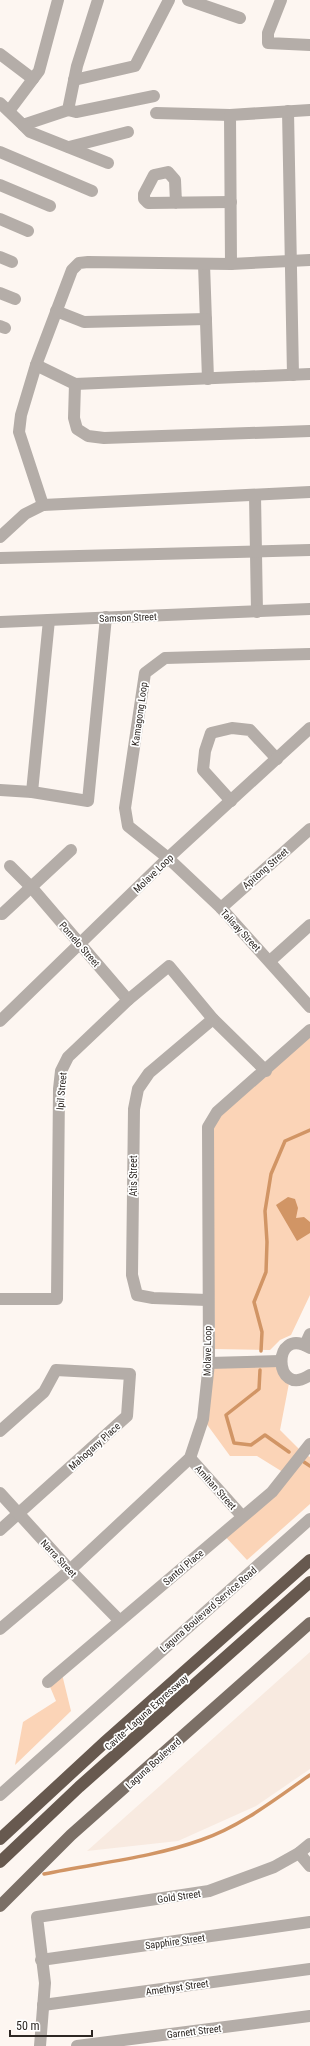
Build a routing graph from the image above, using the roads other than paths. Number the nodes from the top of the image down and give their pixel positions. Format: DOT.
graph roads {
  1 [pos="58,0"];
  2 [pos="98,0"];
  3 [pos="169,0"];
  4 [pos="188,0"];
  5 [pos="281,0"];
  6 [pos="240,18"];
  7 [pos="310,45"];
  8 [pos="0,54"];
  9 [pos="33,79"];
  10 [pos="74,80"];
  11 [pos="154,96"];
  12 [pos="3,106"];
  13 [pos="68,110"];
  14 [pos="310,110"];
  15 [pos="288,111"];
  16 [pos="156,113"];
  17 [pos="230,115"];
  18 [pos="23,125"];
  19 [pos="128,132"];
  20 [pos="69,147"];
  21 [pos="0,152"];
  22 [pos="108,163"];
  23 [pos="0,185"];
  24 [pos="92,191"];
  25 [pos="231,202"];
  26 [pos="176,203"];
  27 [pos="50,206"];
  28 [pos="0,219"];
  29 [pos="28,231"];
  30 [pos="0,257"];
  31 [pos="310,260"];
  32 [pos="12,262"];
  33 [pos="292,262"];
  34 [pos="204,264"];
  35 [pos="231,264"];
  36 [pos="0,293"];
  37 [pos="15,299"];
  38 [pos="56,311"];
  39 [pos="206,319"];
  40 [pos="36,365"];
  41 [pos="310,374"];
  42 [pos="293,375"];
  43 [pos="208,378"];
  44 [pos="75,384"];
  45 [pos="310,431"];
  46 [pos="310,492"];
  47 [pos="255,494"];
  48 [pos="43,505"];
  49 [pos="0,537"];
  50 [pos="310,550"];
  51 [pos="255,553"];
  52 [pos="0,558"];
  53 [pos="310,610"];
  54 [pos="257,612"];
  55 [pos="106,618"];
  56 [pos="49,620"];
  57 [pos="0,622"];
  58 [pos="310,654"];
  59 [pos="310,728"];
  60 [pos="277,759"];
  61 [pos="0,790"];
  62 [pos="32,792"];
  63 [pos="231,801"];
  64 [pos="310,829"];
  65 [pos="71,850"];
  66 [pos="168,858"];
  67 [pos="10,866"];
  68 [pos="32,888"];
  69 [pos="221,908"];
  70 [pos="2,914"];
  71 [pos="310,925"];
  72 [pos="79,943"];
  73 [pos="270,961"];
  74 [pos="128,1000"];
  75 [pos="310,1007"];
  76 [pos="213,1020"];
  77 [pos="0,1021"];
  78 [pos="310,1030"];
  79 [pos="266,1071"];
  80 [pos="0,1299"];
  81 [pos="207,1300"];
  82 [pos="310,1334"];
  83 [pos="307,1347"];
  84 [pos="280,1361"];
  85 [pos="209,1363"];
  86 [pos="310,1375"];
  87 [pos="0,1431"];
  88 [pos="310,1444"];
  89 [pos="190,1458"];
  90 [pos="0,1493"];
  91 [pos="18,1514"];
  92 [pos="242,1516"];
  93 [pos="310,1518"];
  94 [pos="0,1530"];
  95 [pos="310,1560"];
  96 [pos="70,1570"];
  97 [pos="310,1582"];
  98 [pos="119,1620"];
  99 [pos="310,1623"];
  100 [pos="0,1629"];
  101 [pos="48,1682"];
  102 [pos="0,1795"];
  103 [pos="0,1840"];
  104 [pos="310,1844"];
  105 [pos="299,1853"];
  106 [pos="0,1862"];
  107 [pos="310,1866"];
  108 [pos="0,1906"];
  109 [pos="310,1922"];
  110 [pos="41,1960"];
  111 [pos="310,1969"];
  112 [pos="43,2005"];
  113 [pos="310,2016"];
  114 [pos="40,2046"];
  115 [pos="78,2046"];
  1 -- 9 [label="street"];
  2 -- 10 [label="street"];
  3 -- 10 [label="street"];
  4 -- 6 [label="street"];
  5 -- 7 [label="street"];
  8 -- 9 [label="street"];
  9 -- 12 [label="street"];
  10 -- 13 [label="street"];
  11 -- 13 [label="street"];
  12 -- 18 [label="street"];
  13 -- 18 [label="street"];
  14 -- 15 [label="street"];
  15 -- 17 [label="street"];
  15 -- 33 [label="street"];
  16 -- 17 [label="street"];
  17 -- 25 [label="street"];
  18 -- 20 [label="street"];
  19 -- 20 [label="street"];
  20 -- 22 [label="street"];
  21 -- 24 [label="street"];
  23 -- 27 [label="street"];
  25 -- 26 [label="street"];
  25 -- 35 [label="street"];
  28 -- 29 [label="street"];
  30 -- 32 [label="street"];
  31 -- 33 [label="street"];
  33 -- 35 [label="street"];
  33 -- 42 [label="street"];
  34 -- 35 [label="street"];
  34 -- 38 [label="street"];
  34 -- 39 [label="street"];
  36 -- 37 [label="street"];
  38 -- 39 [label="street"];
  38 -- 40 [label="street"];
  39 -- 43 [label="street"];
  40 -- 44 [label="street"];
  40 -- 48 [label="street"];
  41 -- 42 [label="street"];
  42 -- 43 [label="street"];
  43 -- 44 [label="street"];
  44 -- 45 [label="street"];
  46 -- 47 [label="street"];
  47 -- 48 [label="street"];
  47 -- 51 [label="street"];
  48 -- 49 [label="street"];
  50 -- 51 [label="street"];
  51 -- 52 [label="street"];
  51 -- 54 [label="street"];
  53 -- 54 [label="street, Samson Street"];
  54 -- 55 [label="street, Samson Street"];
  55 -- 56 [label="street, Samson Street"];
  55 -- 62 [label="street"];
  56 -- 57 [label="street, Samson Street"];
  56 -- 62 [label="street"];
  58 -- 66 [label="street, Kamagong Loop"];
  59 -- 60 [label="street, Molave Loop"];
  60 -- 63 [label="street, Molave Loop"];
  60 -- 63 [label="street"];
  61 -- 62 [label="street"];
  63 -- 66 [label="street, Molave Loop"];
  64 -- 69 [label="street, Apitong Street"];
  65 -- 68 [label="street"];
  66 -- 69 [label="street, Talisay Street"];
  66 -- 72 [label="street, Molave Loop"];
  67 -- 68 [label="street, Pomelo Street"];
  68 -- 70 [label="street"];
  68 -- 72 [label="street, Pomelo Street"];
  69 -- 73 [label="street, Talisay Street"];
  71 -- 73 [label="street"];
  72 -- 74 [label="street, Pomelo Street"];
  72 -- 77 [label="street, Molave Loop"];
  73 -- 75 [label="street, Talisay Street"];
  74 -- 76 [label="street, Ipil Street"];
  74 -- 80 [label="street, Ipil Street"];
  76 -- 79 [label="street, Ipil Street"];
  76 -- 81 [label="street, Atis Street"];
  78 -- 79 [label="street, Molave Loop"];
  79 -- 81 [label="street, Molave Loop"];
  81 -- 85 [label="street, Molave Loop"];
  82 -- 83 [label="street"];
  83 -- 84 [label="street"];
  84 -- 85 [label="street"];
  84 -- 86 [label="street"];
  85 -- 89 [label="street, Molave Loop"];
  87 -- 91 [label="street, Mahogany Place"];
  88 -- 92 [label="street, Santol Place"];
  89 -- 92 [label="street, Amihan Street"];
  89 -- 96 [label="street, Molave Loop"];
  90 -- 91 [label="street, Narra Street"];
  91 -- 94 [label="street"];
  91 -- 96 [label="street, Narra Street"];
  92 -- 98 [label="street, Santol Place"];
  93 -- 102 [label="street, Laguna Boulevard Service Road"];
  95 -- 103 [label="highway, Cavite–Laguna Expressway"];
  96 -- 98 [label="street, Narra Street"];
  96 -- 100 [label="street, Molave Loop"];
  97 -- 106 [label="highway, Cavite–Laguna Expressway"];
  98 -- 101 [label="street, Santol Place"];
  99 -- 108 [label="main road, Laguna Boulevard"];
  104 -- 105 [label="street, Gold Street"];
  105 -- 107 [label="street"];
  105 -- 110 [label="street, Gold Street"];
  109 -- 110 [label="street, Sapphire Street"];
  110 -- 112 [label="street"];
  111 -- 112 [label="street, Amethyst Street"];
  112 -- 114 [label="street"];
  113 -- 115 [label="street, Garnett Street"];
}
